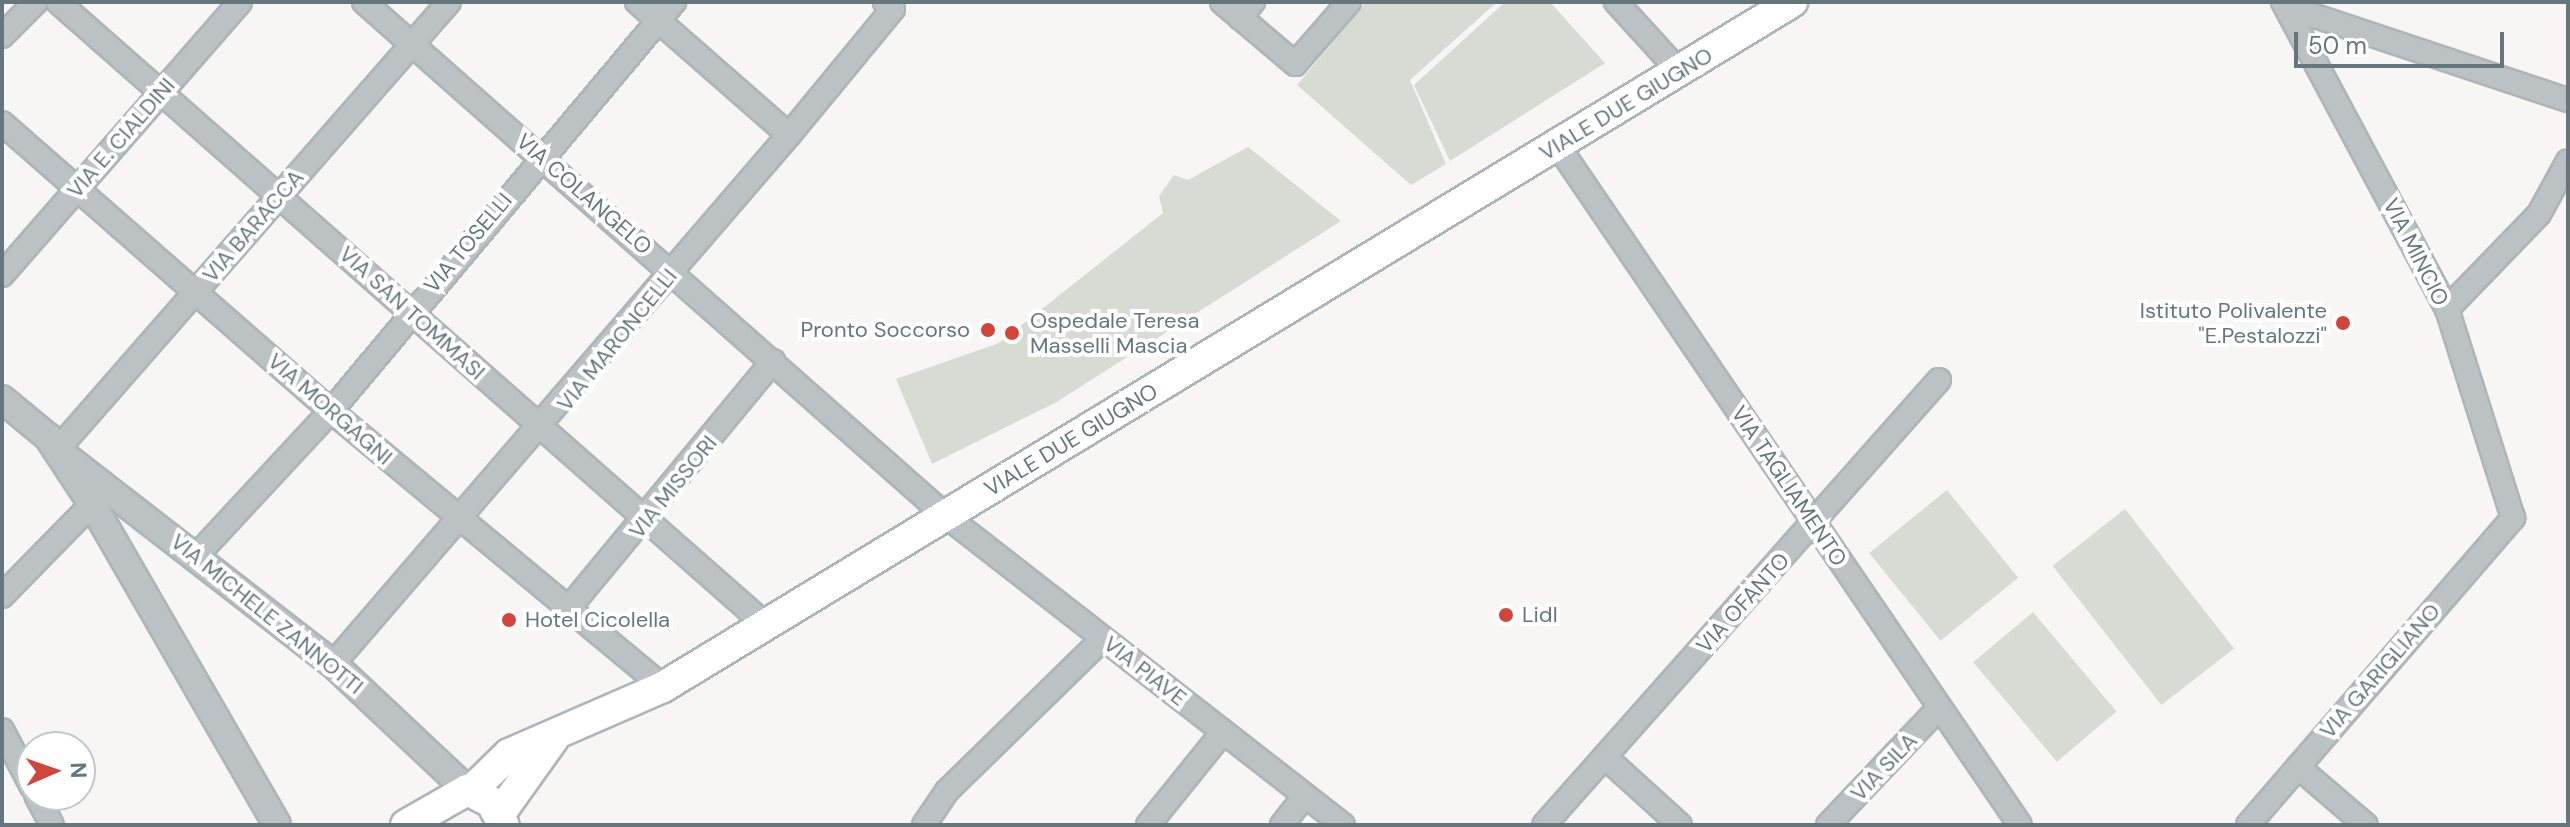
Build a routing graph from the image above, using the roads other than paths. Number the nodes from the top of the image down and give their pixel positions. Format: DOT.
graph roads {
  1 [pos="36,2"];
  2 [pos="58,2"];
  3 [pos="240,2"];
  4 [pos="364,2"];
  5 [pos="449,2"];
  6 [pos="637,2"];
  7 [pos="674,2"];
  8 [pos="1222,2"];
  9 [pos="1349,2"];
  10 [pos="1616,2"];
  11 [pos="1792,2"];
  12 [pos="2285,4"];
  13 [pos="889,6"];
  14 [pos="1246,10"];
  15 [pos="659,20"];
  16 [pos="2,36"];
  17 [pos="413,43"];
  18 [pos="1678,70"];
  19 [pos="161,92"];
  20 [pos="2568,100"];
  21 [pos="2,123"];
  22 [pos="789,135"];
  23 [pos="1558,146"];
  24 [pos="542,156"];
  25 [pos="2568,161"];
  26 [pos="77,188"];
  27 [pos="280,195"];
  28 [pos="672,272"];
  29 [pos="2,275"];
  30 [pos="196,291"];
  31 [pos="2447,309"];
  32 [pos="410,311"];
  33 [pos="773,361"];
  34 [pos="1939,380"];
  35 [pos="2,399"];
  36 [pos="331,411"];
  37 [pos="541,431"];
  38 [pos="57,450"];
  39 [pos="92,504"];
  40 [pos="946,516"];
  41 [pos="2513,518"];
  42 [pos="461,522"];
  43 [pos="646,523"];
  44 [pos="1814,523"];
  45 [pos="198,554"];
  46 [pos="2,596"];
  47 [pos="568,609"];
  48 [pos="766,625"];
  49 [pos="1103,639"];
  50 [pos="333,664"];
  51 [pos="663,687"];
  52 [pos="1939,708"];
  53 [pos="2,730"];
  54 [pos="1223,732"];
  55 [pos="553,739"];
  56 [pos="16,757"];
  57 [pos="1605,757"];
  58 [pos="2298,767"];
  59 [pos="469,791"];
  60 [pos="1305,796"];
  61 [pos="508,820"];
  62 [pos="277,825"];
  63 [pos="406,825"];
  64 [pos="924,825"];
  65 [pos="1148,825"];
  66 [pos="1282,825"];
  67 [pos="1343,825"];
  68 [pos="1544,825"];
  69 [pos="1680,825"];
  70 [pos="1828,825"];
  71 [pos="2020,825"];
  72 [pos="2248,825"];
  73 [pos="2366,825"];
  1 -- 16 [label="street"];
  2 -- 19 [label="street, VIA SAN TOMMASI"];
  3 -- 19 [label="street, VIA E. CIALDINI"];
  4 -- 17 [label="street, VIA COLANGELO"];
  5 -- 17 [label="street, VIA BARACCA"];
  6 -- 15 [label="street"];
  7 -- 15 [label="street, VIA TOSELLI"];
  8 -- 14 [label="street"];
  9 -- 14 [label="street"];
  10 -- 18 [label="street"];
  11 -- 18 [label="main road, VIALE DUE GIUGNO"];
  12 -- 20 [label="street"];
  12 -- 31 [label="street, VIA MINCIO"];
  13 -- 22 [label="street, VIA MARONCELLI"];
  15 -- 22 [label="street"];
  15 -- 24 [label="street, VIA TOSELLI"];
  17 -- 24 [label="street, VIA COLANGELO"];
  17 -- 27 [label="street, VIA BARACCA"];
  18 -- 23 [label="main road, VIALE DUE GIUGNO"];
  19 -- 26 [label="street, VIA E. CIALDINI"];
  19 -- 27 [label="street, VIA SAN TOMMASI"];
  21 -- 26 [label="street, VIA MORGAGNI"];
  22 -- 28 [label="street, VIA MARONCELLI"];
  23 -- 40 [label="main road, VIALE DUE GIUGNO"];
  23 -- 44 [label="street, VIA TAGLIAMENTO"];
  24 -- 28 [label="street, VIA COLANGELO"];
  24 -- 32 [label="street, VIA TOSELLI"];
  25 -- 31 [label="street"];
  26 -- 29 [label="street, VIA E. CIALDINI"];
  26 -- 30 [label="street, VIA MORGAGNI"];
  27 -- 30 [label="street, VIA BARACCA"];
  27 -- 32 [label="street, VIA SAN TOMMASI"];
  28 -- 33 [label="street, VIA COLANGELO"];
  28 -- 37 [label="street, VIA MARONCELLI"];
  30 -- 36 [label="street, VIA MORGAGNI"];
  30 -- 38 [label="street, VIA BARACCA"];
  31 -- 41 [label="street, VIA MINCIO"];
  32 -- 36 [label="street, VIA TOSELLI"];
  32 -- 37 [label="street, VIA SAN TOMMASI"];
  33 -- 40 [label="street, VIA COLANGELO"];
  33 -- 43 [label="street, VIA MISSORI"];
  34 -- 44 [label="street, VIA OFANTO"];
  35 -- 38 [label="street, VIA MICHELE ZANNOTTI"];
  36 -- 42 [label="street, VIA MORGAGNI"];
  36 -- 45 [label="street, VIA TOSELLI"];
  37 -- 42 [label="street, VIA MARONCELLI"];
  37 -- 43 [label="street, VIA SAN TOMMASI"];
  38 -- 39 [label="street, VIA MICHELE ZANNOTTI"];
  38 -- 45 [label="street, VIA MICHELE ZANNOTTI"];
  39 -- 46 [label="street"];
  39 -- 62 [label="street, VIA MICHELE ZANNOTTI"];
  40 -- 48 [label="main road, VIALE DUE GIUGNO"];
  40 -- 49 [label="street, VIA PIAVE"];
  41 -- 58 [label="street, VIA GARIGLIANO"];
  42 -- 47 [label="street, VIA MORGAGNI"];
  42 -- 50 [label="street, VIA MARONCELLI"];
  43 -- 47 [label="street, VIA MISSORI"];
  43 -- 48 [label="street, VIA SAN TOMMASI"];
  44 -- 52 [label="street, VIA TAGLIAMENTO"];
  44 -- 57 [label="street, VIA OFANTO"];
  45 -- 50 [label="street, VIA MICHELE ZANNOTTI"];
  47 -- 51 [label="street, VIA MORGAGNI"];
  48 -- 51 [label="main road, VIALE DUE GIUGNO"];
  49 -- 54 [label="street, VIA PIAVE"];
  49 -- 64 [label="street"];
  50 -- 59 [label="street, VIA MICHELE ZANNOTTI"];
  51 -- 55 [label="main road, VIALE DUE GIUGNO"];
  52 -- 70 [label="street, VIA SILA"];
  52 -- 71 [label="street, VIA TAGLIAMENTO"];
  53 -- 56 [label="street"];
  54 -- 60 [label="street, VIA PIAVE"];
  54 -- 65 [label="street"];
  55 -- 59 [label="main road, VIALE DUE GIUGNO"];
  55 -- 61 [label="main road"];
  57 -- 68 [label="street, VIA OFANTO"];
  57 -- 69 [label="street"];
  58 -- 72 [label="street, VIA GARIGLIANO"];
  58 -- 73 [label="street"];
  59 -- 61 [label="main road"];
  59 -- 63 [label="main road, VIALE DUE GIUGNO"];
  60 -- 66 [label="street"];
  60 -- 67 [label="street, VIA PIAVE"];
}
